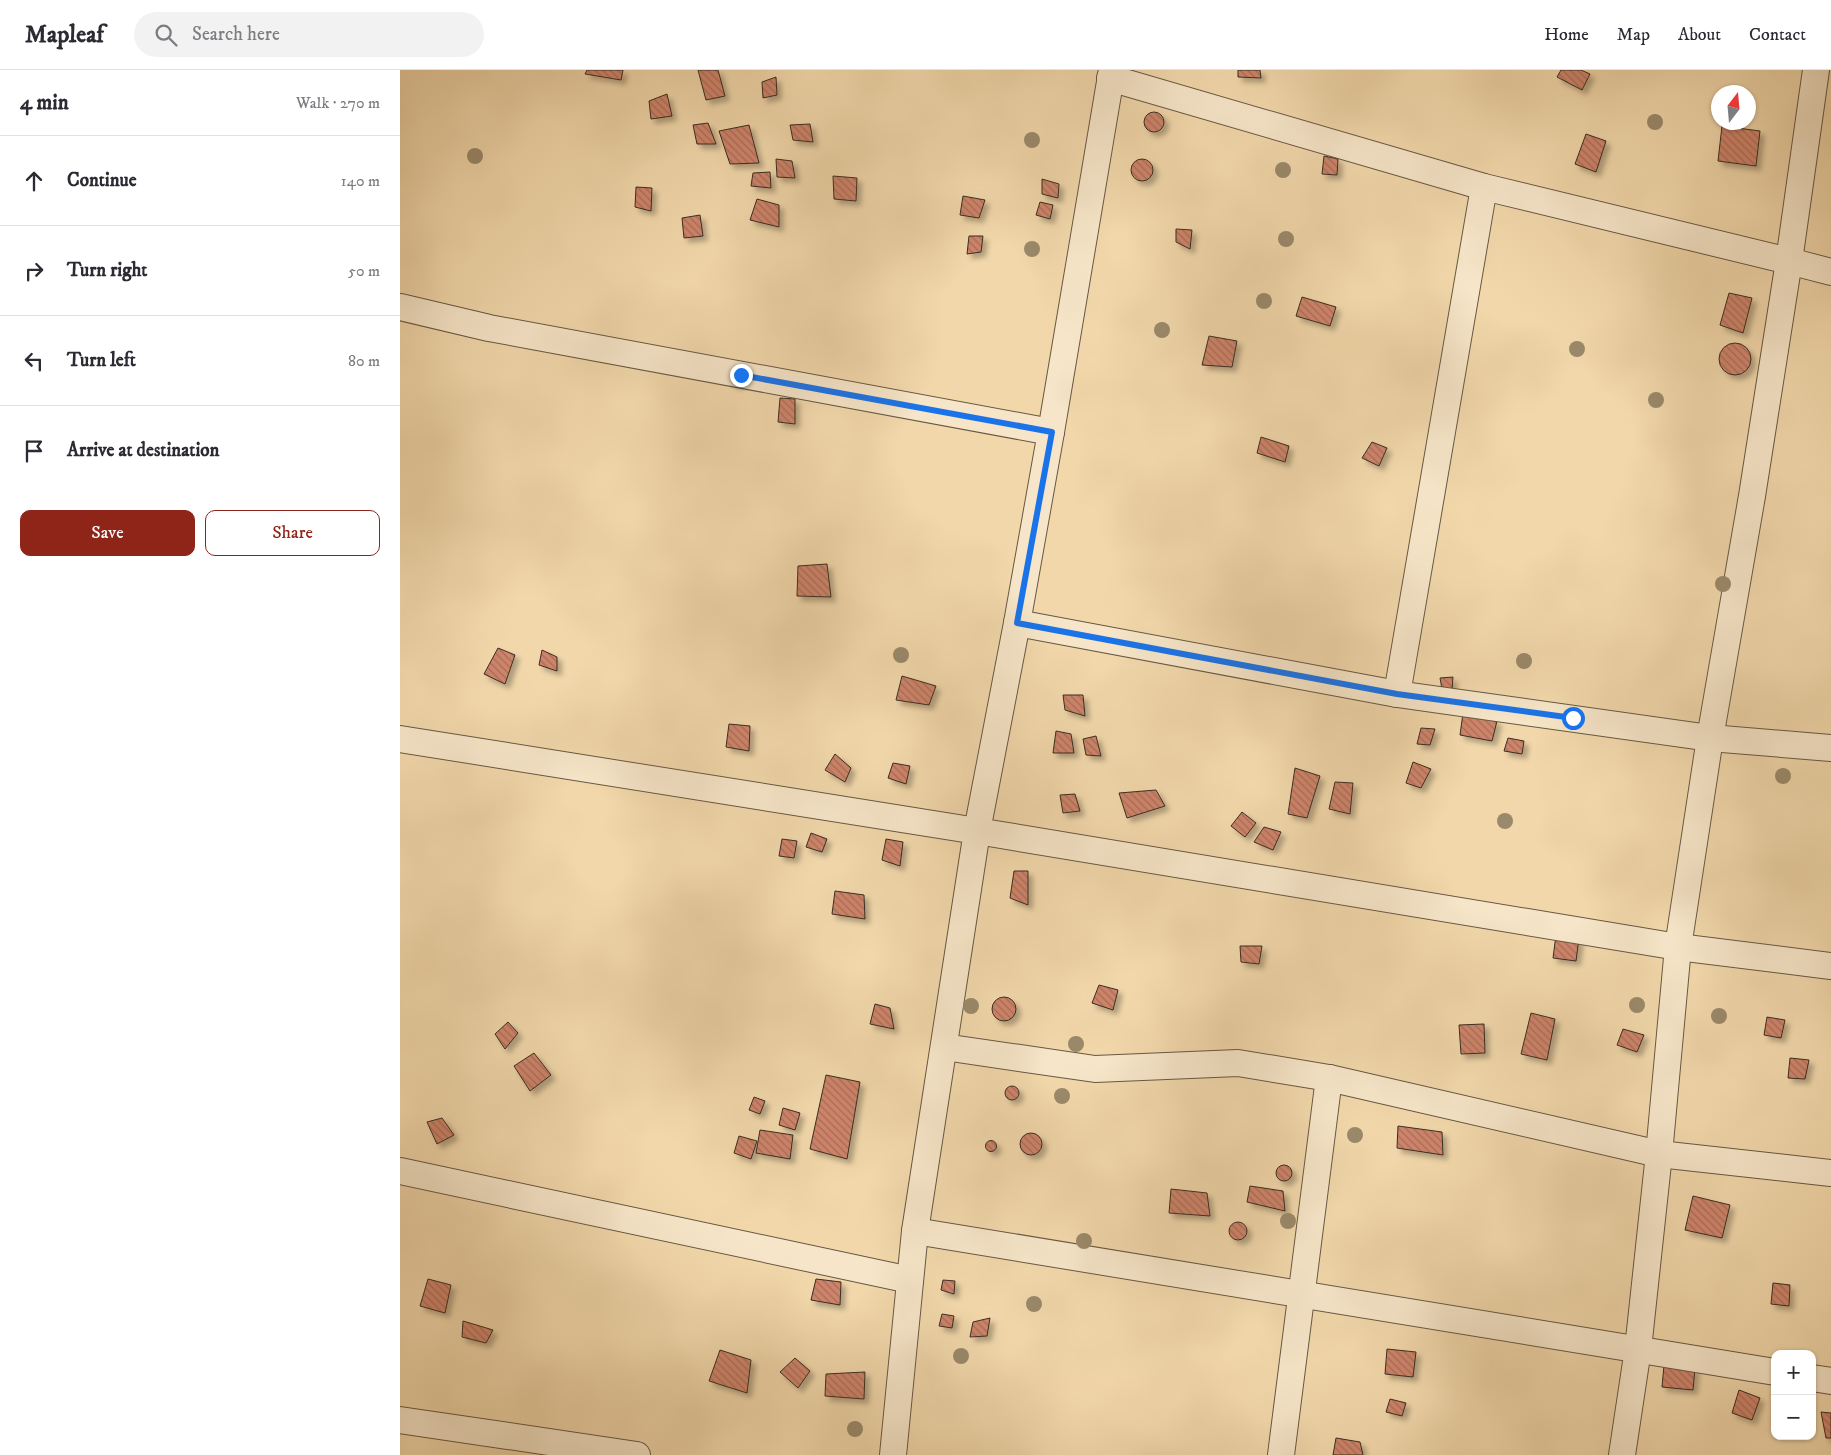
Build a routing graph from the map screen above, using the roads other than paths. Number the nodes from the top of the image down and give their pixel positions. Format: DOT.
graph roads {
  1 [pos="1816,70"];
  2 [pos="1111,74"];
  3 [pos="1484,187"];
  4 [pos="1789,261"];
  5 [pos="1831,272"];
  6 [pos="400,308"];
  7 [pos="1052,432"];
  8 [pos="1017,623"];
  9 [pos="1397,694"];
  10 [pos="1710,738"];
  11 [pos="400,739"];
  12 [pos="1831,748"];
  13 [pos="977,831"];
  14 [pos="1678,947"];
  15 [pos="1831,966"];
  16 [pos="944,1047"];
  17 [pos="1329,1078"];
  18 [pos="1659,1154"];
  19 [pos="400,1171"];
  20 [pos="1831,1173"];
  21 [pos="915,1231"];
  22 [pos="910,1280"];
  23 [pos="1301,1294"];
  24 [pos="1638,1349"];
  25 [pos="1771,1371"];
  26 [pos="1816,1379"];
  27 [pos="1831,1381"];
  28 [pos="400,1420"];
  29 [pos="637,1455"];
  30 [pos="893,1455"];
  31 [pos="1281,1455"];
  32 [pos="1622,1455"];
  1 -- 4 [label="street"];
  2 -- 3 [label="street"];
  2 -- 7 [label="street"];
  3 -- 4 [label="street"];
  3 -- 9 [label="street"];
  4 -- 5 [label="street"];
  4 -- 10 [label="street"];
  6 -- 7 [label="street"];
  7 -- 8 [label="street"];
  8 -- 9 [label="street"];
  8 -- 13 [label="street"];
  9 -- 10 [label="street"];
  10 -- 12 [label="street"];
  10 -- 14 [label="street"];
  11 -- 13 [label="street"];
  13 -- 14 [label="street"];
  13 -- 16 [label="street"];
  14 -- 15 [label="street"];
  14 -- 18 [label="street"];
  16 -- 17 [label="street"];
  16 -- 21 [label="street"];
  17 -- 18 [label="street"];
  17 -- 23 [label="street"];
  18 -- 20 [label="street"];
  18 -- 24 [label="street"];
  19 -- 22 [label="street"];
  21 -- 22 [label="street"];
  21 -- 23 [label="street"];
  22 -- 30 [label="street"];
  23 -- 24 [label="street"];
  23 -- 31 [label="street"];
  24 -- 25 [label="street"];
  24 -- 32 [label="street"];
  26 -- 27 [label="street"];
  28 -- 29 [label="street"];
}
